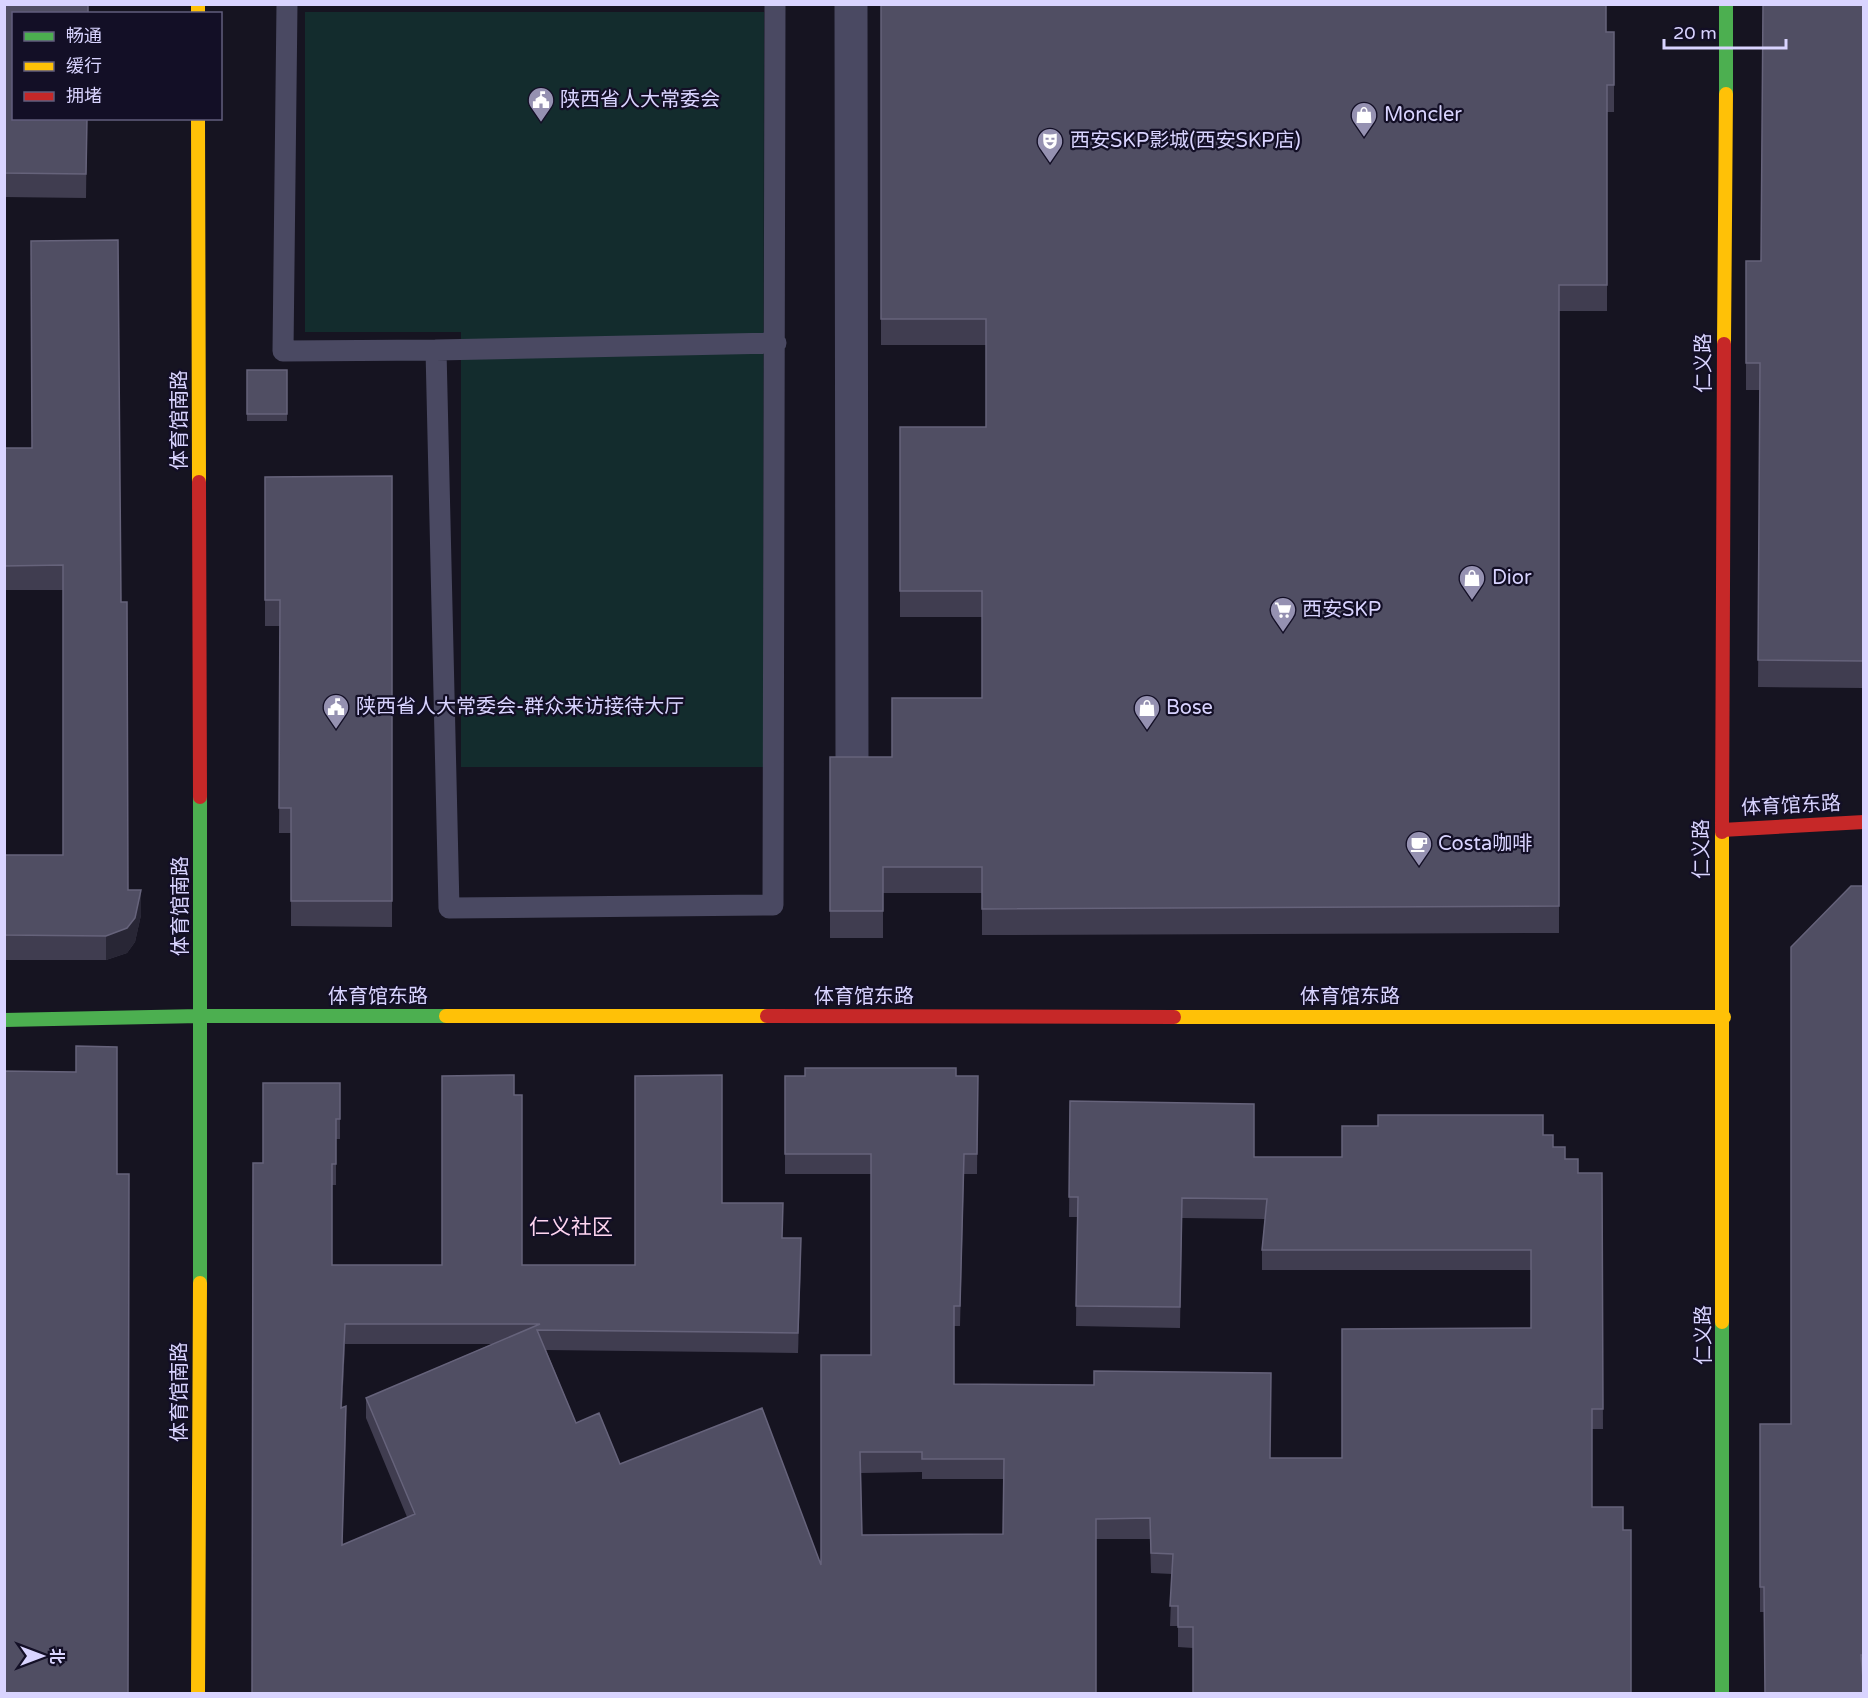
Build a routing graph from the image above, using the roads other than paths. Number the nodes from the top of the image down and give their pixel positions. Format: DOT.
graph roads {
  1 [pos="286,4"];
  2 [pos="775,4"];
  3 [pos="851,4"];
  4 [pos="1726,4"];
  5 [pos="198,120"];
  6 [pos="776,343"];
  7 [pos="436,350"];
  8 [pos="852,761"];
  9 [pos="1863,822"];
  10 [pos="1722,830"];
  11 [pos="200,1017"];
  12 [pos="1724,1017"];
  13 [pos="4,1020"];
  14 [pos="198,1694"];
  15 [pos="1722,1694"];
  1 -- 7 [label="lane"];
  2 -- 6 [label="lane"];
  3 -- 8 [label="street"];
  4 -- 10 [label="street, 仁义路"];
  5 -- 11 [label="street, 体育馆南路"];
  6 -- 7 [label="lane"];
  6 -- 7 [label="lane"];
  9 -- 10 [label="street, 体育馆东路"];
  10 -- 12 [label="street, 仁义路"];
  11 -- 12 [label="street, 体育馆东路"];
  11 -- 13 [label="street, 体育馆东路"];
  11 -- 14 [label="street, 体育馆南路"];
  12 -- 15 [label="street, 仁义路"];
}
